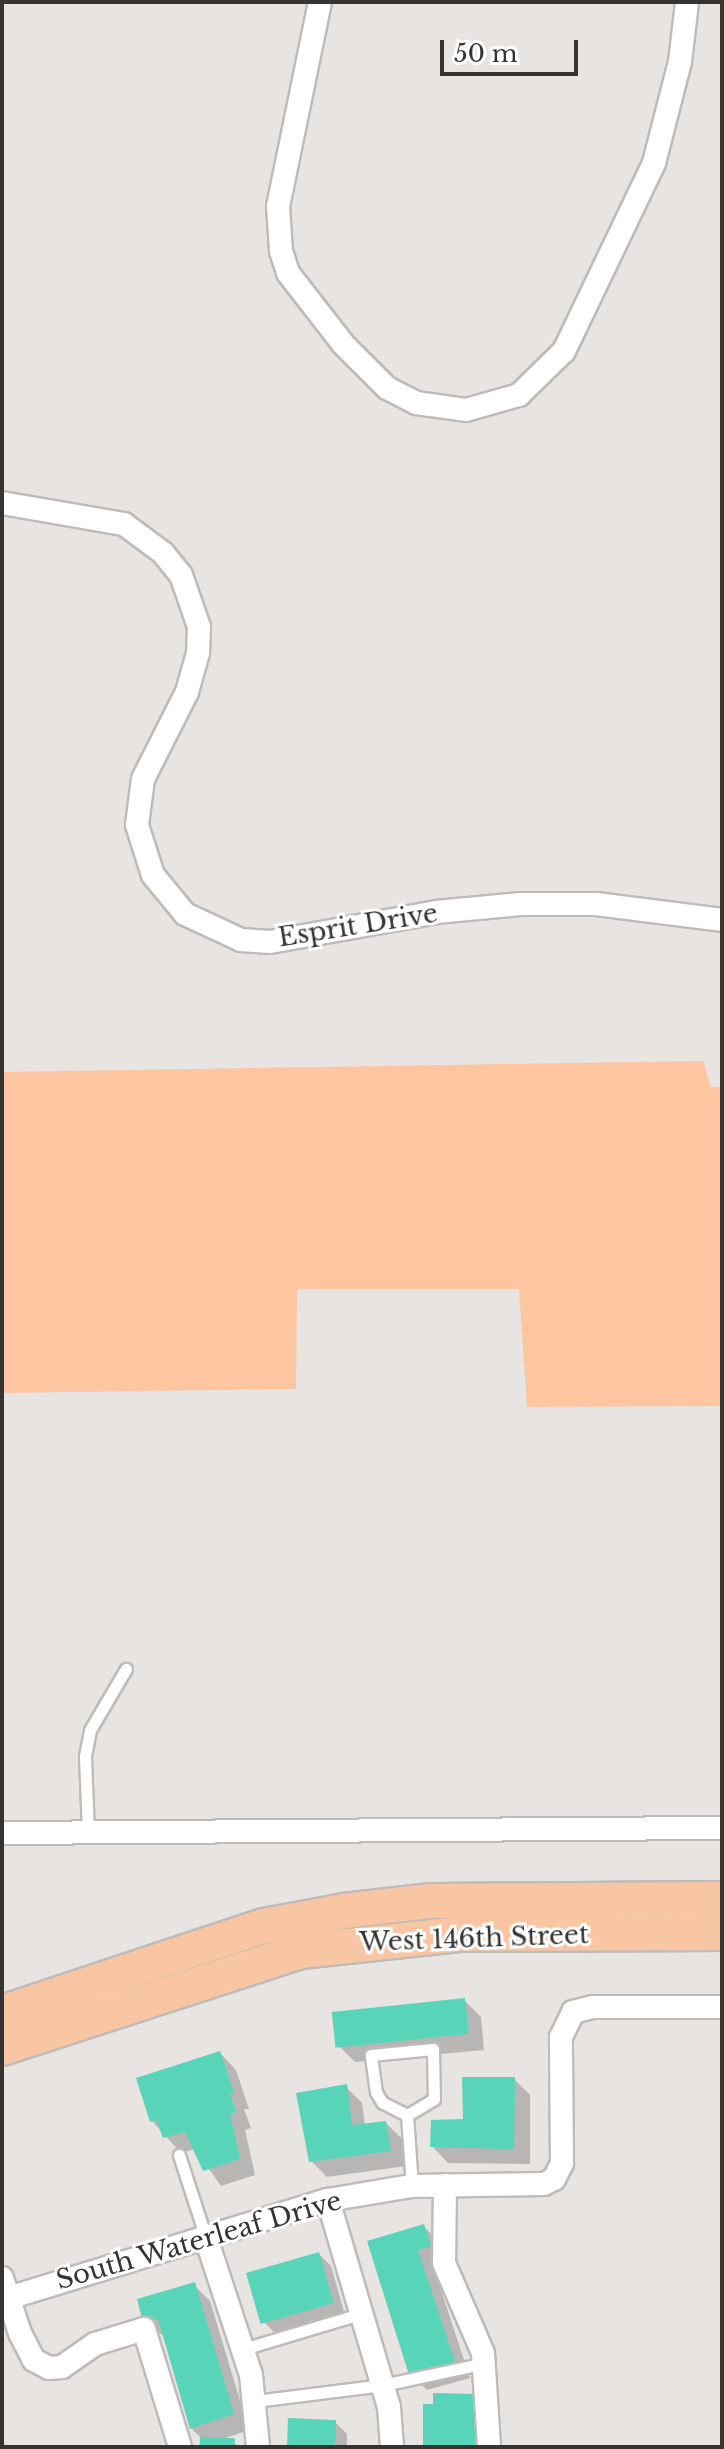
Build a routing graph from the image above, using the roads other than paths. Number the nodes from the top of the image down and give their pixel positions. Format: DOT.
graph roads {
  1 [pos="320,2"];
  2 [pos="687,2"];
  3 [pos="2,503"];
  4 [pos="722,920"];
  5 [pos="126,1669"];
  6 [pos="722,1828"];
  7 [pos="88,1832"];
  8 [pos="2,1833"];
  9 [pos="722,1899"];
  10 [pos="722,1933"];
  11 [pos="722,2007"];
  12 [pos="2,2013"];
  13 [pos="2,2048"];
  14 [pos="407,2115"];
  15 [pos="179,2155"];
  16 [pos="445,2185"];
  17 [pos="412,2186"];
  18 [pos="328,2200"];
  19 [pos="205,2235"];
  20 [pos="4,2292"];
  21 [pos="360,2314"];
  22 [pos="243,2349"];
  23 [pos="485,2363"];
  24 [pos="383,2385"];
  25 [pos="255,2401"];
  26 [pos="180,2447"];
  27 [pos="258,2447"];
  28 [pos="392,2447"];
  29 [pos="489,2447"];
  1 -- 2 [label="street"];
  3 -- 4 [label="street, Esprit Drive"];
  5 -- 7 [label="lane"];
  6 -- 7 [label="street"];
  7 -- 8 [label="street"];
  9 -- 12 [label="main road, West 146th Street"];
  10 -- 13 [label="main road, West 146th Street"];
  11 -- 16 [label="street, South Waterleaf Drive"];
  14 -- 14 [label="lane"];
  14 -- 17 [label="lane"];
  15 -- 19 [label="lane"];
  16 -- 17 [label="street, South Waterleaf Drive"];
  16 -- 23 [label="street"];
  17 -- 18 [label="street, South Waterleaf Drive"];
  18 -- 19 [label="street, South Waterleaf Drive"];
  18 -- 21 [label="street"];
  19 -- 20 [label="street, South Waterleaf Drive"];
  19 -- 22 [label="street"];
  20 -- 26 [label="street"];
  21 -- 22 [label="lane"];
  21 -- 24 [label="street"];
  22 -- 25 [label="street"];
  23 -- 24 [label="lane"];
  23 -- 29 [label="street"];
  24 -- 25 [label="lane"];
  24 -- 28 [label="street"];
  25 -- 27 [label="street"];
}
